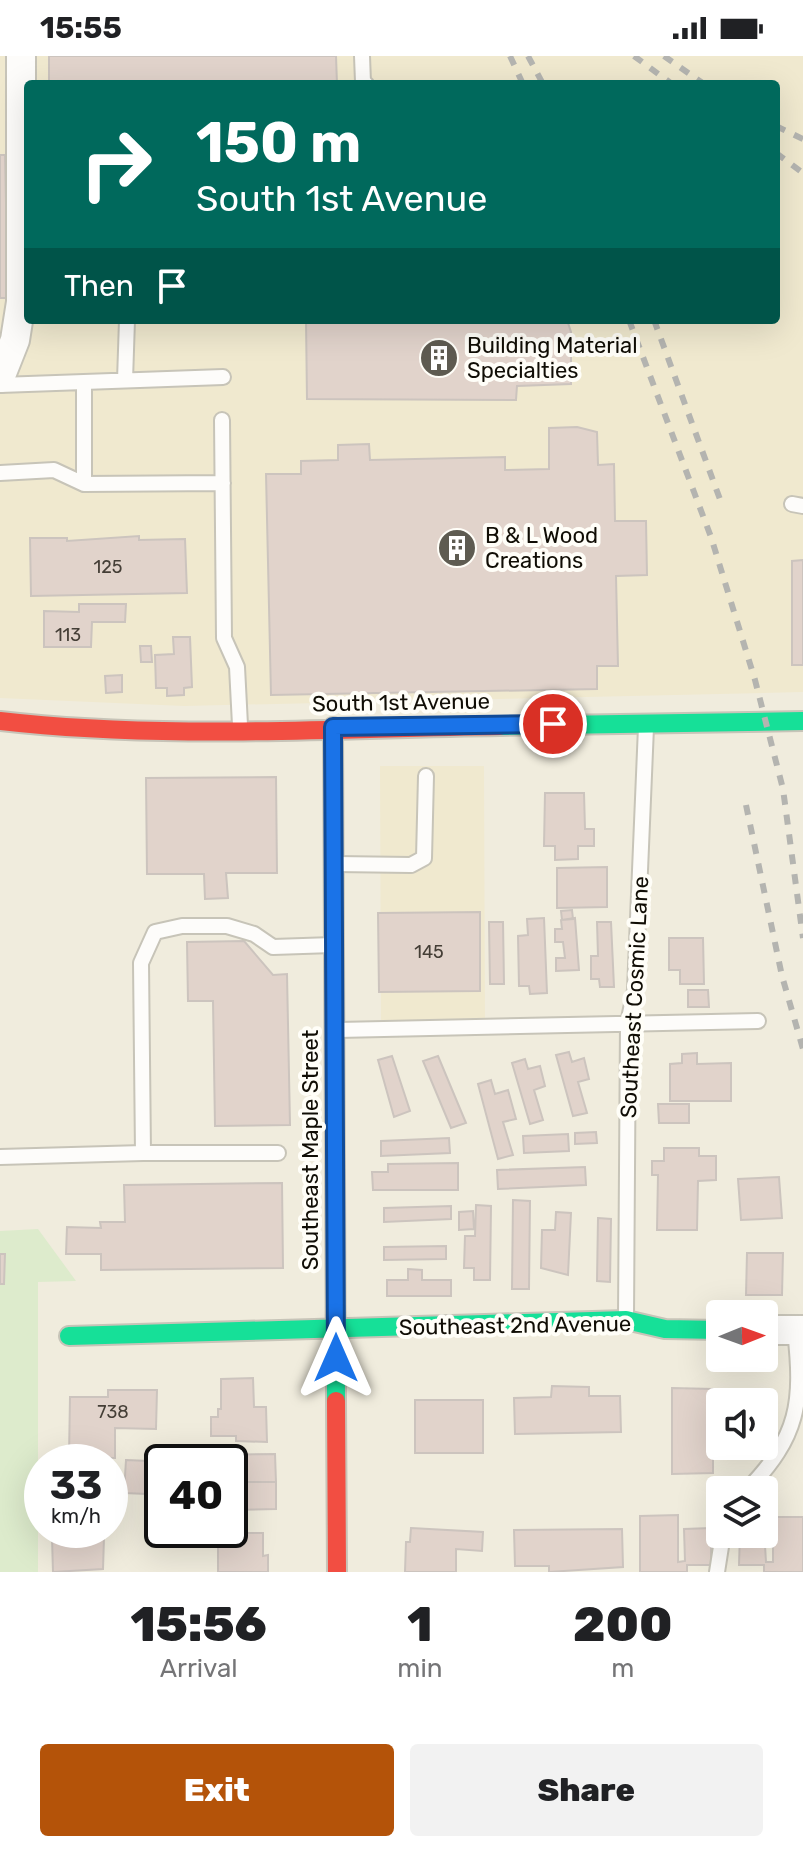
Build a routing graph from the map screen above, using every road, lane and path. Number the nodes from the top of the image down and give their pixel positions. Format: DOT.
graph roads {
  1 [pos="21,56"];
  2 [pos="362,56"];
  3 [pos="363,80"];
  4 [pos="10,317"];
  5 [pos="127,324"];
  6 [pos="223,377"];
  7 [pos="0,378"];
  8 [pos="125,380"];
  9 [pos="84,382"];
  10 [pos="0,385"];
  11 [pos="222,420"];
  12 [pos="0,473"];
  13 [pos="223,483"];
  14 [pos="84,484"];
  15 [pos="0,721"];
  16 [pos="803,721"];
  17 [pos="647,723"];
  18 [pos="333,727"];
  19 [pos="240,730"];
  20 [pos="426,776"];
  21 [pos="333,864"];
  22 [pos="333,945"];
  23 [pos="758,1021"];
  24 [pos="628,1023"];
  25 [pos="333,1030"];
  26 [pos="143,1153"];
  27 [pos="278,1153"];
  28 [pos="0,1157"];
  29 [pos="626,1320"];
  30 [pos="336,1328"];
  31 [pos="706,1330"];
  32 [pos="778,1330"];
  33 [pos="799,1330"];
  34 [pos="69,1336"];
  35 [pos="759,1476"];
  36 [pos="721,1548"];
  37 [pos="337,1572"];
  38 [pos="717,1572"];
  1 -- 4 [label="street"];
  2 -- 3 [label="lane"];
  4 -- 7 [label="street"];
  5 -- 8 [label="lane"];
  6 -- 8 [label="lane"];
  8 -- 9 [label="lane"];
  9 -- 10 [label="lane"];
  9 -- 14 [label="lane"];
  11 -- 13 [label="lane"];
  12 -- 14 [label="lane"];
  13 -- 14 [label="lane"];
  13 -- 19 [label="lane"];
  15 -- 19 [label="street, South 1st Avenue"];
  16 -- 17 [label="street, South 1st Avenue"];
  17 -- 18 [label="street, South 1st Avenue"];
  17 -- 24 [label="lane, Southeast Cosmic Lane"];
  18 -- 19 [label="street, South 1st Avenue"];
  18 -- 21 [label="street, Southeast Maple Street"];
  20 -- 21 [label="lane"];
  21 -- 22 [label="street, Southeast Maple Street"];
  22 -- 25 [label="street, Southeast Maple Street"];
  22 -- 26 [label="lane"];
  23 -- 24 [label="lane"];
  24 -- 25 [label="lane"];
  24 -- 29 [label="lane, Southeast Cosmic Lane"];
  25 -- 30 [label="street, Southeast Maple Street"];
  26 -- 27 [label="lane"];
  26 -- 28 [label="lane"];
  29 -- 30 [label="street, Southeast 2nd Avenue"];
  29 -- 31 [label="street, Southeast 2nd Avenue"];
  30 -- 34 [label="street, Southeast 2nd Avenue"];
  30 -- 37 [label="street, Southeast Maple Street"];
  32 -- 33 [label="street"];
  33 -- 35 [label="lane"];
  36 -- 38 [label="lane"];
}
